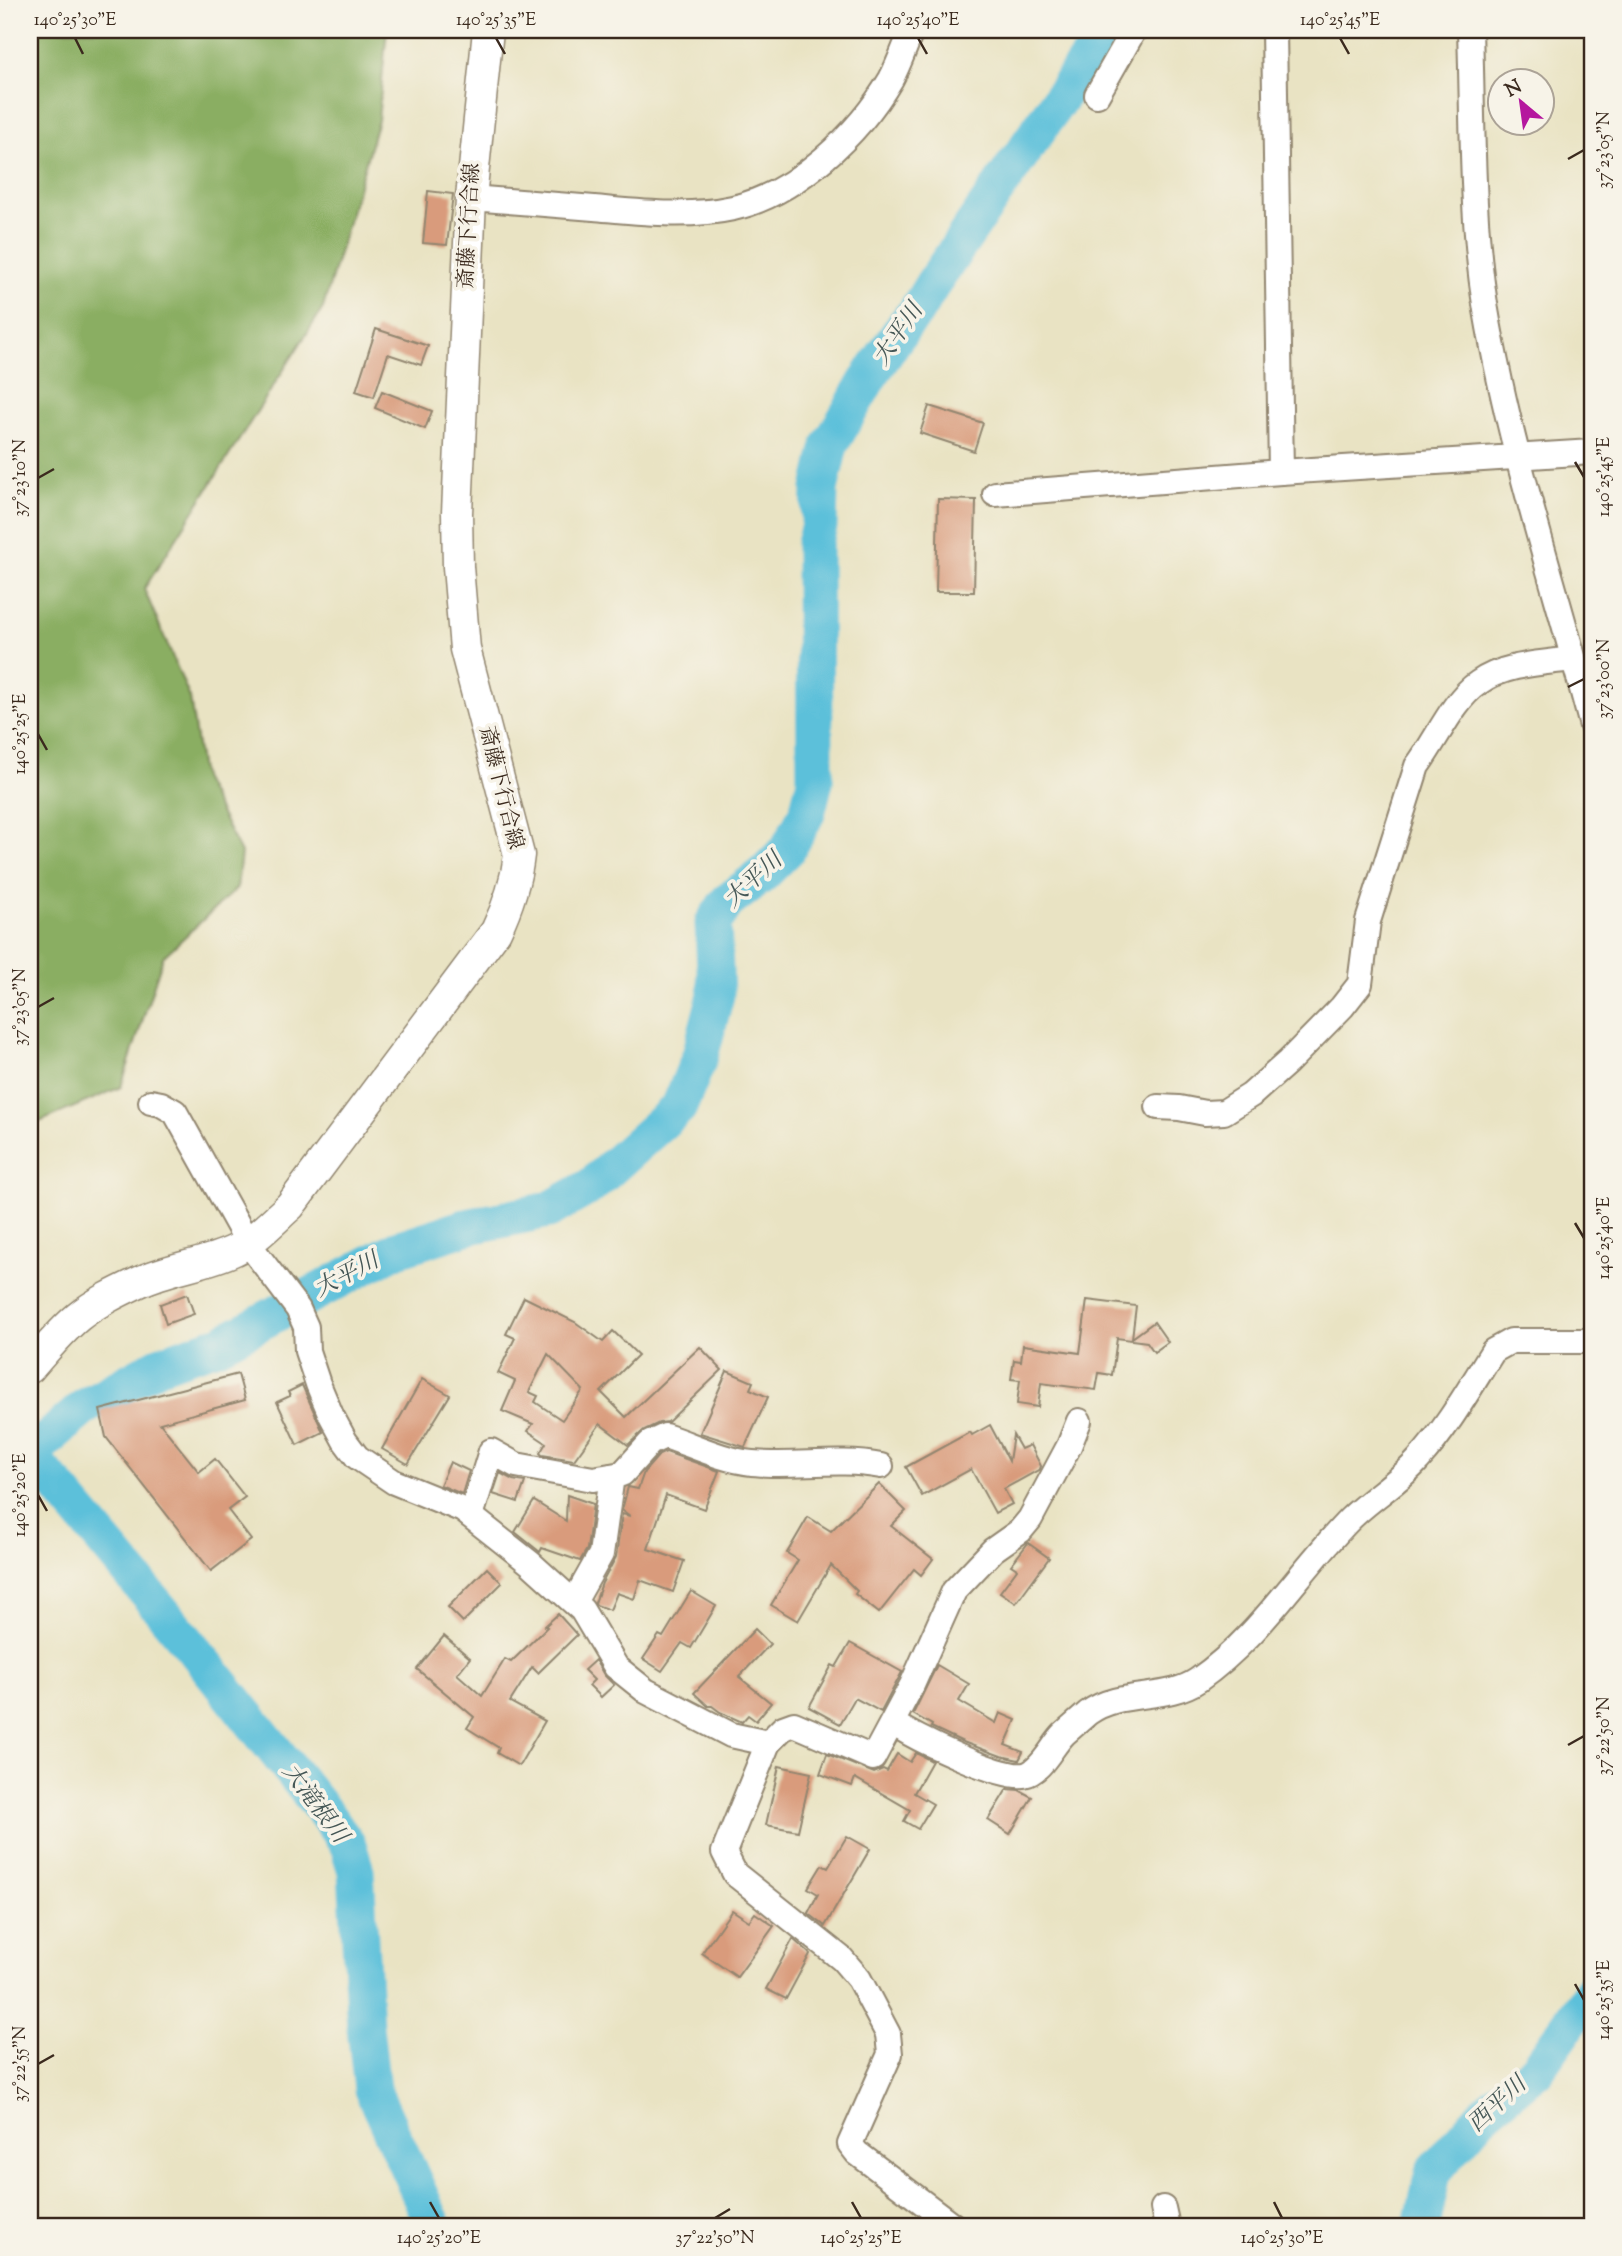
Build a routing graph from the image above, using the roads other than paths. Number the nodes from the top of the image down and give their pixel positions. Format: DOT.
graph roads {
  1 [pos="488,30"];
  2 [pos="912,30"];
  3 [pos="1134,30"];
  4 [pos="1274,30"];
  5 [pos="1470,30"];
  6 [pos="1097,95"];
  7 [pos="471,198"];
  8 [pos="1592,452"];
  9 [pos="1520,458"];
  10 [pos="1281,472"];
  11 [pos="995,494"];
  12 [pos="1573,659"];
  13 [pos="1592,726"];
  14 [pos="151,1102"];
  15 [pos="1158,1107"];
  16 [pos="248,1243"];
  17 [pos="1592,1340"];
  18 [pos="30,1368"];
  19 [pos="1079,1421"];
  20 [pos="881,1466"];
  21 [pos="612,1476"];
  22 [pos="471,1516"];
  23 [pos="574,1602"];
  24 [pos="893,1723"];
  25 [pos="768,1743"];
  26 [pos="954,2226"];
  1 -- 7 [label="main road, 斎藤下行合線"];
  2 -- 7 [label="street"];
  3 -- 6 [label="street"];
  4 -- 10 [label="street"];
  5 -- 9 [label="street"];
  7 -- 16 [label="main road, 斎藤下行合線"];
  8 -- 9 [label="street"];
  9 -- 10 [label="street"];
  9 -- 12 [label="street"];
  10 -- 11 [label="street"];
  12 -- 13 [label="street"];
  12 -- 15 [label="street"];
  14 -- 16 [label="street"];
  16 -- 18 [label="main road, 斎藤下行合線"];
  16 -- 22 [label="street"];
  17 -- 24 [label="street"];
  19 -- 24 [label="street"];
  20 -- 21 [label="street"];
  21 -- 22 [label="street"];
  21 -- 23 [label="street"];
  22 -- 23 [label="street"];
  23 -- 25 [label="street"];
  24 -- 25 [label="street"];
  25 -- 26 [label="street"];
}
